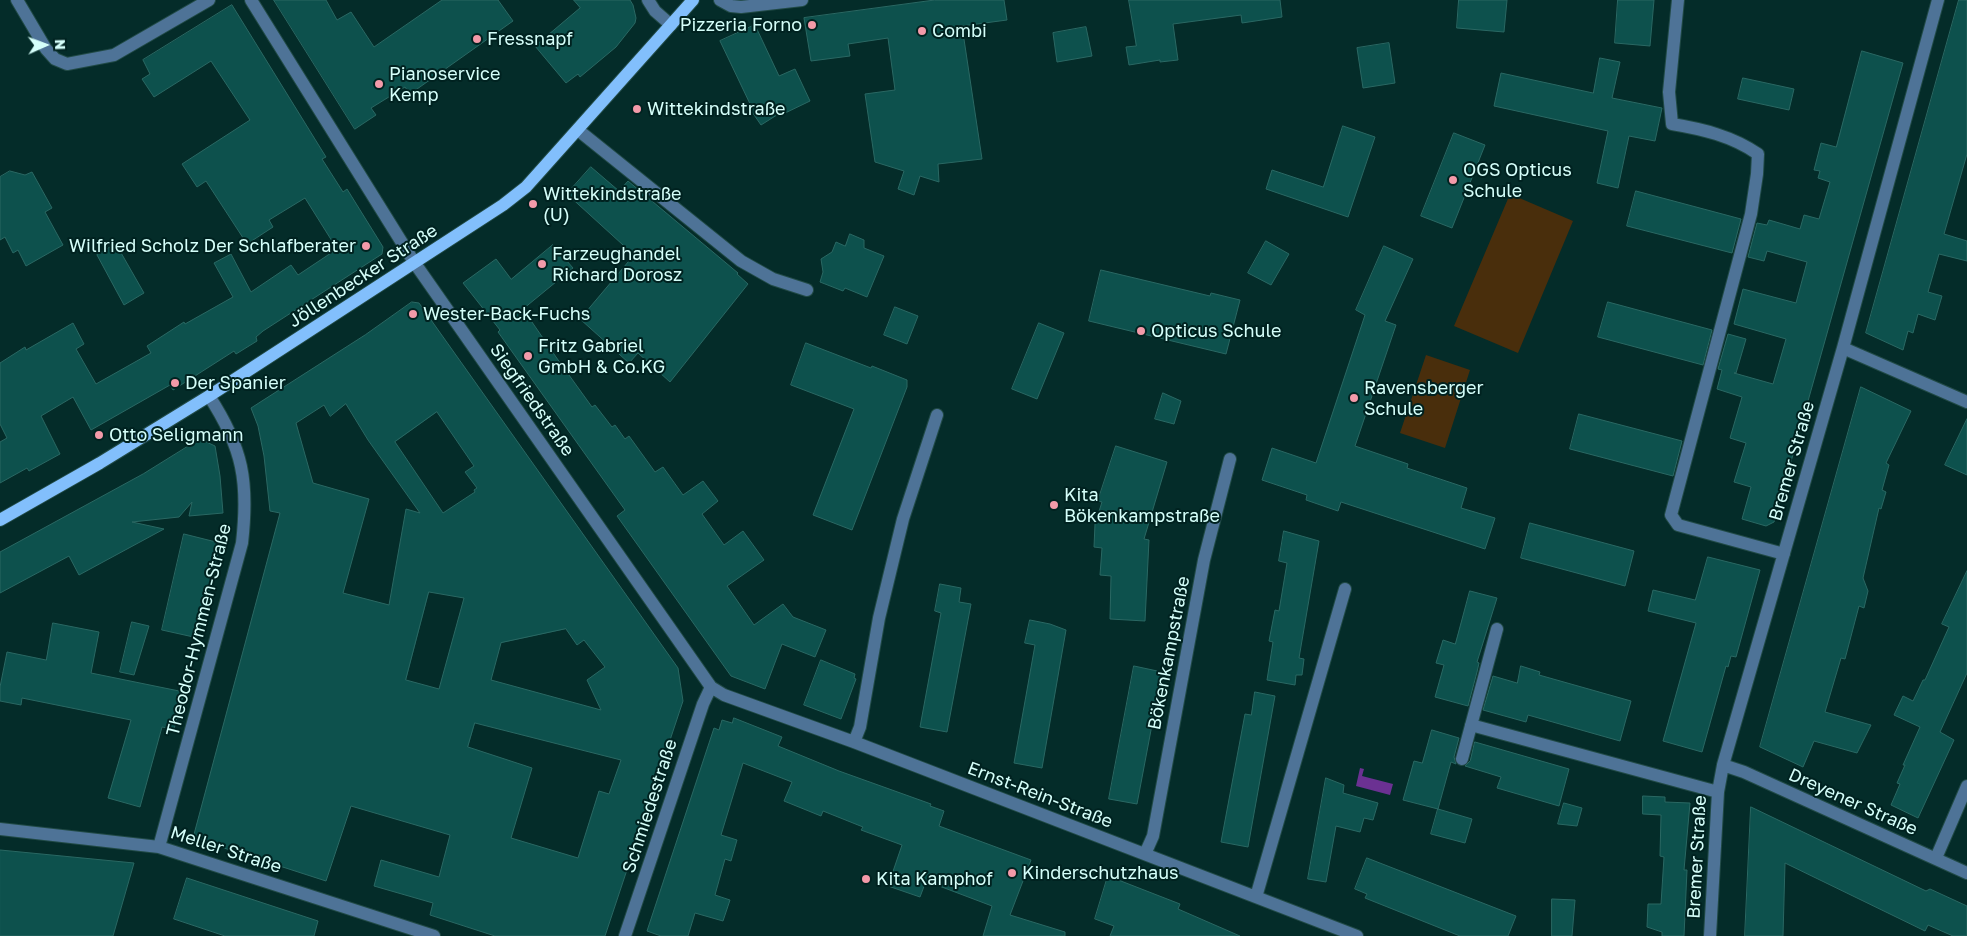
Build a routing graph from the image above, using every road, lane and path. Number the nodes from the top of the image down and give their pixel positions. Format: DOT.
graph roads {
  1 [pos="17,0"];
  2 [pos="209,0"];
  3 [pos="251,0"];
  4 [pos="648,0"];
  5 [pos="694,0"];
  6 [pos="720,0"];
  7 [pos="802,0"];
  8 [pos="1678,0"];
  9 [pos="1938,0"];
  10 [pos="671,24"];
  11 [pos="578,130"];
  12 [pos="414,262"];
  13 [pos="807,290"];
  14 [pos="1843,348"];
  15 [pos="209,396"];
  16 [pos="1967,402"];
  17 [pos="937,415"];
  18 [pos="1230,459"];
  19 [pos="0,520"];
  20 [pos="1784,554"];
  21 [pos="1345,589"];
  22 [pos="1497,629"];
  23 [pos="711,687"];
  24 [pos="1471,726"];
  25 [pos="854,742"];
  26 [pos="1462,759"];
  27 [pos="1723,765"];
  28 [pos="1967,786"];
  29 [pos="1718,792"];
  30 [pos="0,828"];
  31 [pos="159,846"];
  32 [pos="1145,854"];
  33 [pos="1936,858"];
  34 [pos="1967,873"];
  35 [pos="1256,898"];
  36 [pos="434,936"];
  37 [pos="625,936"];
  38 [pos="1357,936"];
  39 [pos="1710,936"];
  1 -- 2 [label="street"];
  3 -- 12 [label="street, Siegfriedstraße"];
  4 -- 10 [label="street"];
  5 -- 10 [label="main road, Jöllenbecker Straße"];
  6 -- 7 [label="street"];
  8 -- 20 [label="street"];
  9 -- 14 [label="street, Bremer Straße"];
  10 -- 11 [label="main road, Jöllenbecker Straße"];
  11 -- 12 [label="main road, Jöllenbecker Straße"];
  11 -- 13 [label="street"];
  12 -- 15 [label="main road, Jöllenbecker Straße"];
  12 -- 23 [label="street, Siegfriedstraße"];
  14 -- 16 [label="street"];
  14 -- 20 [label="street, Bremer Straße"];
  15 -- 19 [label="main road, Jöllenbecker Straße"];
  15 -- 31 [label="street, Theodor-Hymmen-Straße"];
  17 -- 25 [label="street"];
  18 -- 32 [label="street, Bökenkampstraße"];
  20 -- 27 [label="street, Bremer Straße"];
  21 -- 35 [label="street"];
  22 -- 24 [label="street"];
  23 -- 25 [label="street, Ernst-Rein-Straße"];
  23 -- 37 [label="street, Schmiedestraße"];
  24 -- 26 [label="street"];
  24 -- 29 [label="street"];
  25 -- 32 [label="street, Ernst-Rein-Straße"];
  27 -- 29 [label="street, Bremer Straße"];
  27 -- 33 [label="street, Dreyener Straße"];
  28 -- 33 [label="street"];
  29 -- 39 [label="street, Bremer Straße"];
  30 -- 31 [label="street, Meller Straße"];
  31 -- 36 [label="street, Meller Straße"];
  32 -- 35 [label="street, Ernst-Rein-Straße"];
  33 -- 34 [label="street, Dreyener Straße"];
  35 -- 38 [label="street, Ernst-Rein-Straße"];
}
